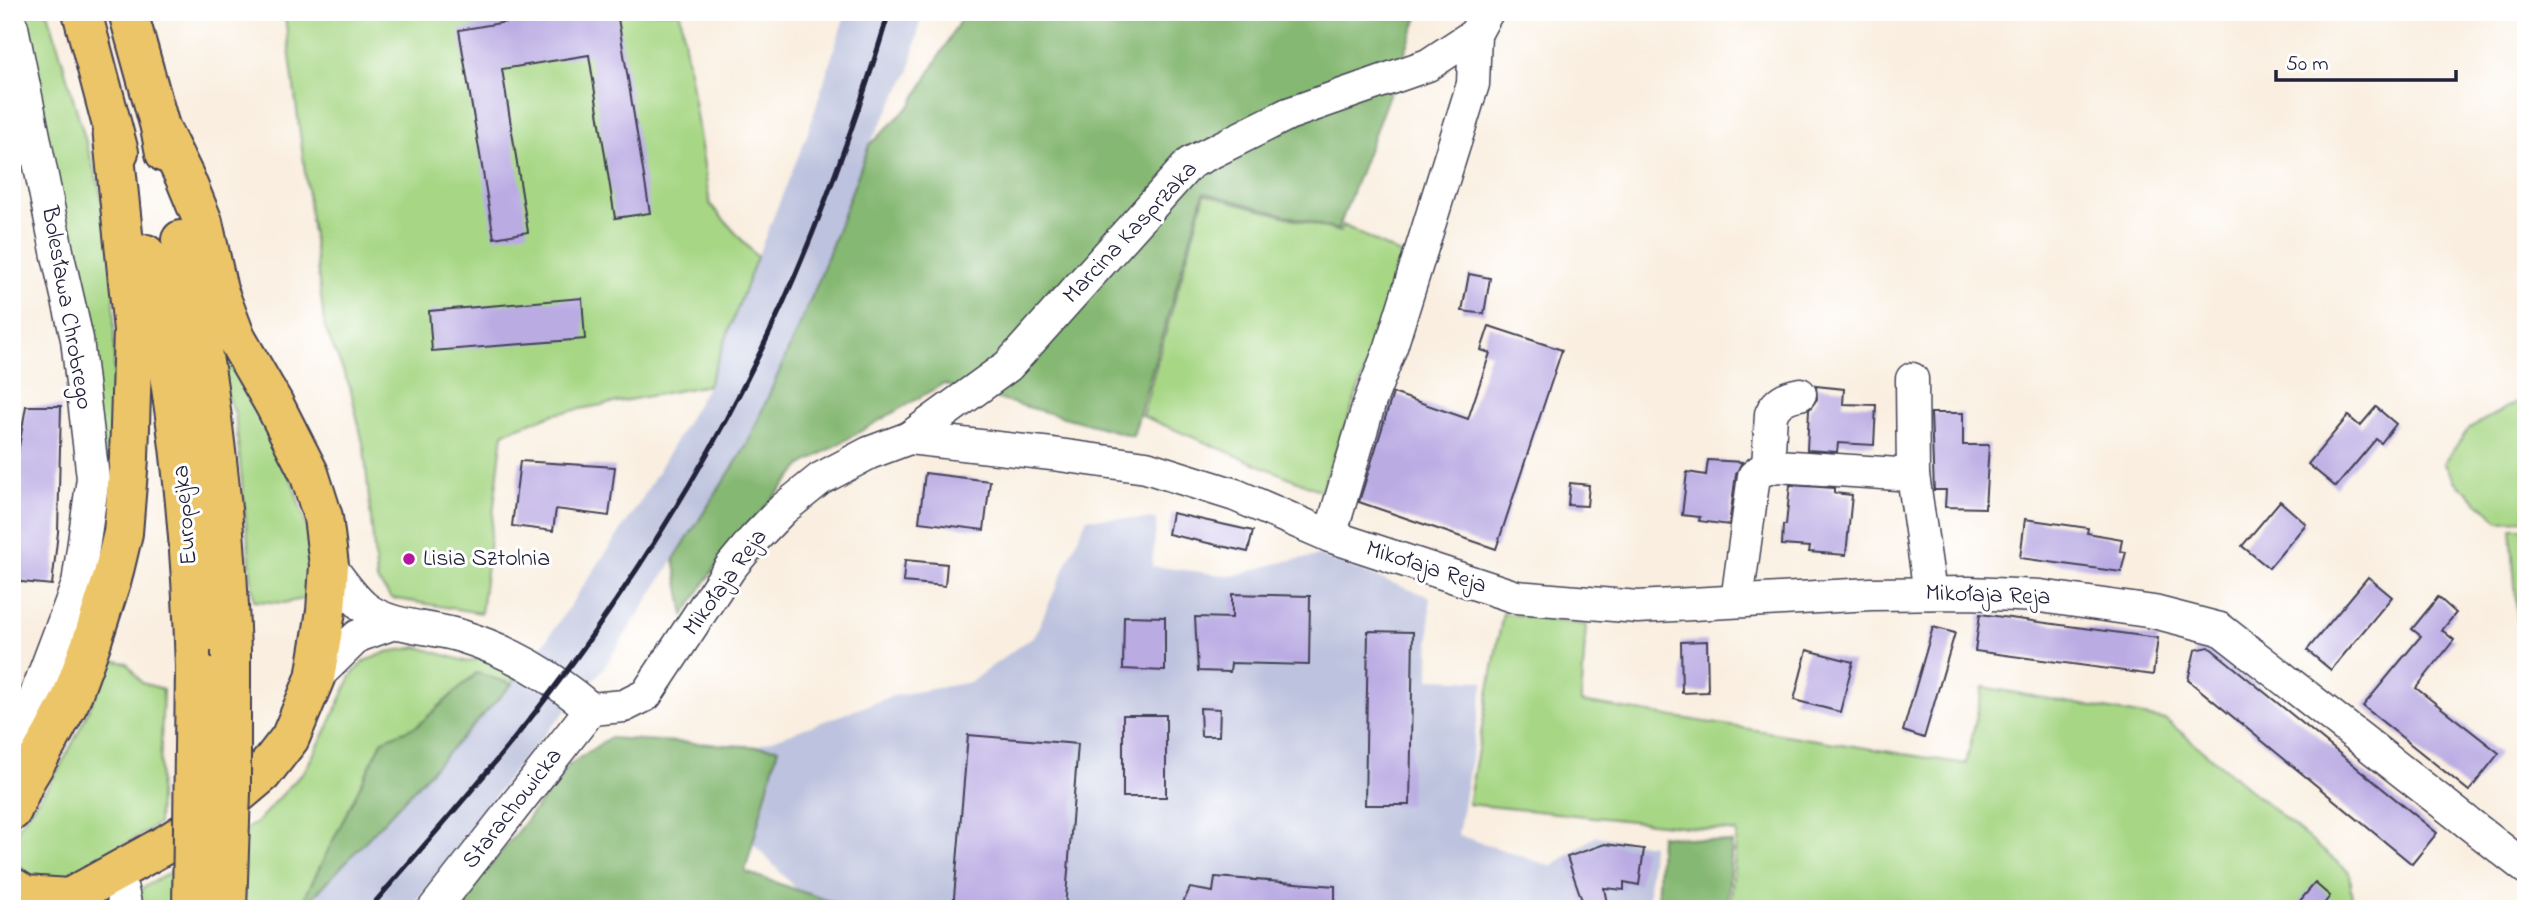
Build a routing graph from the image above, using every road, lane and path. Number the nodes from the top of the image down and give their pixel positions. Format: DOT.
graph roads {
  1 [pos="82,12"];
  2 [pos="128,12"];
  3 [pos="1481,23"];
  4 [pos="12,27"];
  5 [pos="160,127"];
  6 [pos="112,128"];
  7 [pos="1912,379"];
  8 [pos="1800,394"];
  9 [pos="909,438"];
  10 [pos="1768,468"];
  11 [pos="1913,474"];
  12 [pos="1330,536"];
  13 [pos="329,565"];
  14 [pos="1930,593"];
  15 [pos="1737,601"];
  16 [pos="394,623"];
  17 [pos="315,678"];
  18 [pos="592,709"];
  19 [pos="16,783"];
  20 [pos="2526,868"];
  21 [pos="113,872"];
  22 [pos="12,887"];
  23 [pos="59,903"];
  24 [pos="121,909"];
  25 [pos="192,909"];
  26 [pos="227,909"];
  27 [pos="434,909"];
  1 -- 6 [label="main road"];
  2 -- 5 [label="main road"];
  3 -- 9 [label="street, Marcina Kasprzaka"];
  3 -- 12 [label="street"];
  4 -- 19 [label="street, Bolesława Chrobrego"];
  5 -- 13 [label="main road"];
  5 -- 26 [label="main road, Europejka, bridge"];
  6 -- 19 [label="main road"];
  6 -- 25 [label="main road, Europejka, bridge"];
  7 -- 11 [label="street"];
  8 -- 10 [label="street"];
  9 -- 12 [label="street, Mikołaja Reja"];
  9 -- 18 [label="street, Mikołaja Reja"];
  10 -- 11 [label="street"];
  10 -- 15 [label="street"];
  11 -- 14 [label="street"];
  12 -- 15 [label="street, Mikołaja Reja"];
  13 -- 16 [label="street"];
  13 -- 17 [label="main road"];
  14 -- 15 [label="street, Mikołaja Reja"];
  14 -- 20 [label="street, Mikołaja Reja"];
  16 -- 17 [label="street"];
  16 -- 18 [label="street"];
  17 -- 21 [label="main road"];
  18 -- 27 [label="street, Starachowicka"];
  21 -- 23 [label="main road"];
  21 -- 24 [label="street"];
  22 -- 23 [label="main road"];
}
